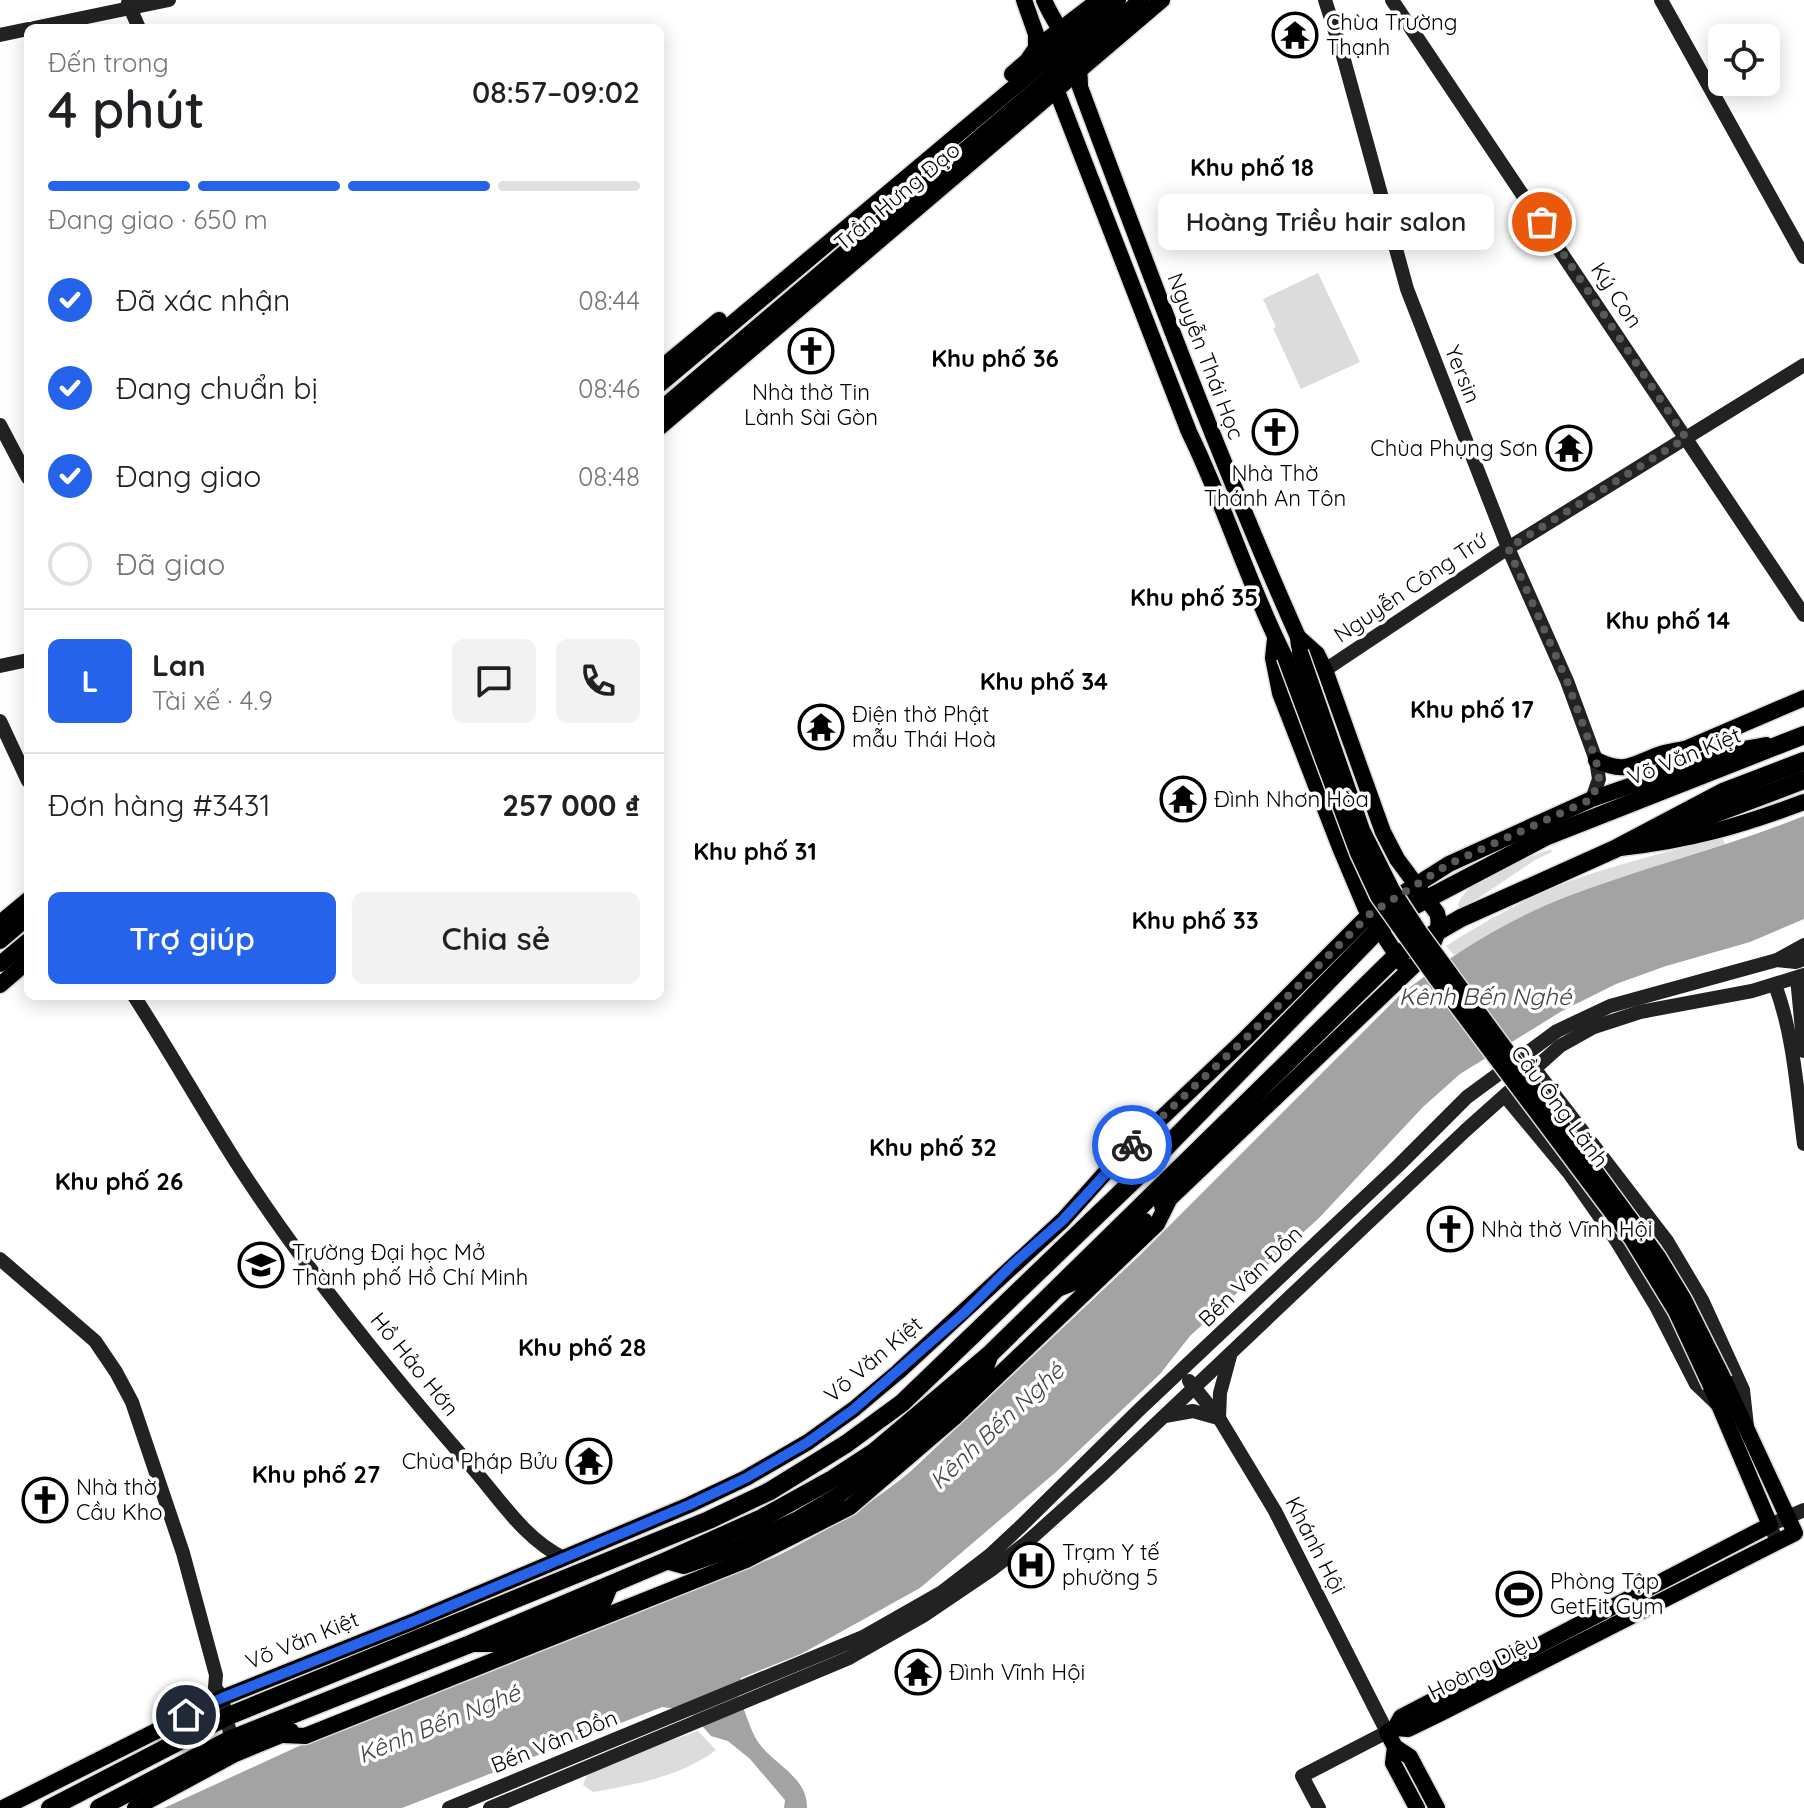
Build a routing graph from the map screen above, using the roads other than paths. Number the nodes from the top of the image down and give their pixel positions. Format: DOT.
graph roads {
  1 [pos="169,0"];
  2 [pos="1024,0"];
  3 [pos="1141,0"];
  4 [pos="1162,0"];
  5 [pos="1325,0"];
  6 [pos="1392,0"];
  7 [pos="1661,0"];
  8 [pos="129,4"];
  9 [pos="1047,7"];
  10 [pos="1115,8"];
  11 [pos="1078,17"];
  12 [pos="51,24"];
  13 [pos="137,24"];
  14 [pos="24,30"];
  15 [pos="0,35"];
  16 [pos="1071,49"];
  17 [pos="1048,68"];
  18 [pos="817,244"];
  19 [pos="1804,257"];
  20 [pos="1148,265"];
  21 [pos="1129,271"];
  22 [pos="825,278"];
  23 [pos="714,331"];
  24 [pos="1804,365"];
  25 [pos="664,366"];
  26 [pos="664,380"];
  27 [pos="695,388"];
  28 [pos="664,407"];
  29 [pos="664,423"];
  30 [pos="0,425"];
  31 [pos="1686,438"];
  32 [pos="24,470"];
  33 [pos="1508,548"];
  34 [pos="1804,615"];
  35 [pos="1275,637"];
  36 [pos="1294,649"];
  37 [pos="24,661"];
  38 [pos="0,666"];
  39 [pos="1325,670"];
  40 [pos="1804,698"];
  41 [pos="0,721"];
  42 [pos="1804,735"];
  43 [pos="1782,743"];
  44 [pos="1685,749"];
  45 [pos="1596,760"];
  46 [pos="1804,761"];
  47 [pos="24,772"];
  48 [pos="1657,776"];
  49 [pos="1804,780"];
  50 [pos="1592,799"];
  51 [pos="1804,802"];
  52 [pos="1383,832"];
  53 [pos="1615,849"];
  54 [pos="1341,850"];
  55 [pos="1397,859"];
  56 [pos="1449,864"];
  57 [pos="1415,884"];
  58 [pos="1359,894"];
  59 [pos="1435,895"];
  60 [pos="24,905"];
  61 [pos="1461,918"];
  62 [pos="24,920"];
  63 [pos="1375,921"];
  64 [pos="1438,931"];
  65 [pos="1351,933"];
  66 [pos="0,936"];
  67 [pos="1804,945"];
  68 [pos="22,959"];
  69 [pos="1804,959"];
  70 [pos="1777,960"];
  71 [pos="1402,962"];
  72 [pos="0,964"];
  73 [pos="1800,977"];
  74 [pos="0,985"];
  75 [pos="1775,985"];
  76 [pos="136,1000"];
  77 [pos="1798,1001"];
  78 [pos="1781,1004"];
  79 [pos="1804,1051"];
  80 [pos="1534,1068"];
  81 [pos="1505,1096"];
  82 [pos="1557,1097"];
  83 [pos="1525,1120"];
  84 [pos="1804,1144"];
  85 [pos="1169,1200"];
  86 [pos="0,1259"];
  87 [pos="1053,1290"];
  88 [pos="1231,1354"];
  89 [pos="1181,1372"];
  90 [pos="1718,1383"];
  91 [pos="1194,1388"];
  92 [pos="1719,1406"];
  93 [pos="1163,1417"];
  94 [pos="1219,1418"];
  95 [pos="1747,1426"];
  96 [pos="1796,1513"];
  97 [pos="1770,1525"];
  98 [pos="1800,1530"];
  99 [pos="1777,1541"];
  100 [pos="544,1549"];
  101 [pos="564,1558"];
  102 [pos="539,1569"];
  103 [pos="387,1676"];
  104 [pos="755,1690"];
  105 [pos="222,1698"];
  106 [pos="226,1717"];
  107 [pos="678,1720"];
  108 [pos="1391,1730"];
  109 [pos="283,1735"];
  110 [pos="233,1747"];
  111 [pos="1395,1747"];
  112 [pos="3,1808"];
  113 [pos="50,1808"];
  114 [pos="99,1808"];
  115 [pos="135,1808"];
  116 [pos="449,1808"];
  117 [pos="490,1808"];
  118 [pos="1319,1808"];
  119 [pos="1417,1808"];
  120 [pos="1437,1808"];
  1 -- 8 [label="main road"];
  2 -- 17 [label="main road, Nguyễn Thái Học"];
  3 -- 10 [label="main road, Trần Hưng Đạo"];
  4 -- 10 [label="main road, Trần Hưng Đạo"];
  5 -- 33 [label="main road, Yersin"];
  6 -- 31 [label="main road, Ký Con"];
  7 -- 19 [label="main road"];
  8 -- 12 [label="main road"];
  8 -- 13 [label="main road"];
  9 -- 11 [label="main road"];
  9 -- 16 [label="main road, Nguyễn Thái Học"];
  10 -- 11 [label="main road, Trần Hưng Đạo"];
  10 -- 16 [label="main road, Trần Hưng Đạo"];
  11 -- 16 [label="main road, Trần Hưng Đạo"];
  14 -- 15 [label="main road"];
  16 -- 17 [label="main road, Trần Hưng Đạo"];
  16 -- 17 [label="main road, Trần Hưng Đạo"];
  16 -- 20 [label="main road, Nguyễn Thái Học"];
  17 -- 18 [label="main road, Trần Hưng Đạo"];
  17 -- 21 [label="main road, Nguyễn Thái Học"];
  17 -- 22 [label="main road, Trần Hưng Đạo"];
  18 -- 22 [label="main road"];
  18 -- 23 [label="main road, Trần Hưng Đạo"];
  20 -- 21 [label="main road"];
  20 -- 36 [label="main road, Nguyễn Thái Học"];
  21 -- 35 [label="main road, Nguyễn Thái Học"];
  22 -- 27 [label="main road, Trần Hưng Đạo"];
  23 -- 25 [label="main road, Trần Hưng Đạo"];
  23 -- 26 [label="main road, Trần Hưng Đạo"];
  24 -- 31 [label="main road, Nguyễn Công Trứ"];
  27 -- 28 [label="main road, Trần Hưng Đạo"];
  27 -- 29 [label="main road, Trần Hưng Đạo"];
  30 -- 32 [label="main road"];
  31 -- 33 [label="main road, Nguyễn Công Trứ"];
  31 -- 34 [label="main road, Ký Con"];
  33 -- 39 [label="main road, Nguyễn Công Trứ"];
  33 -- 45 [label="main road, Yersin"];
  35 -- 36 [label="main road, Nguyễn Thái Học"];
  35 -- 54 [label="main road, Nguyễn Thái Học"];
  36 -- 39 [label="main road, Nguyễn Thái Học"];
  36 -- 90 [label="main road, Cầu Ông Lãnh, bridge"];
  37 -- 38 [label="main road"];
  39 -- 52 [label="main road, Nguyễn Thái Học"];
  40 -- 44 [label="main road, Võ Văn Kiệt"];
  41 -- 47 [label="main road"];
  42 -- 43 [label="highway, Võ Văn Kiệt"];
  43 -- 48 [label="main road, Võ Văn Kiệt"];
  43 -- 59 [label="highway, Võ Văn Kiệt"];
  44 -- 45 [label="main road"];
  44 -- 48 [label="main road, Võ Văn Kiệt"];
  45 -- 50 [label="main road, Yersin"];
  46 -- 53 [label="highway"];
  48 -- 50 [label="main road, Võ Văn Kiệt"];
  49 -- 53 [label="highway"];
  50 -- 56 [label="main road, Võ Văn Kiệt"];
  51 -- 53 [label="main road"];
  52 -- 54 [label="main road"];
  52 -- 55 [label="main road, Nguyễn Thái Học"];
  53 -- 61 [label="highway"];
  54 -- 58 [label="main road, Nguyễn Thái Học"];
  55 -- 56 [label="main road"];
  55 -- 57 [label="main road, Nguyễn Thái Học"];
  56 -- 57 [label="main road, Võ Văn Kiệt"];
  57 -- 59 [label="main road, Nguyễn Thái Học"];
  57 -- 63 [label="main road, Võ Văn Kiệt"];
  58 -- 63 [label="main road, Nguyễn Thái Học"];
  58 -- 65 [label="main road"];
  59 -- 61 [label="highway"];
  59 -- 63 [label="highway, Võ Văn Kiệt"];
  59 -- 64 [label="main road, Nguyễn Thái Học"];
  60 -- 66 [label="main road"];
  61 -- 64 [label="highway"];
  62 -- 66 [label="main road"];
  63 -- 65 [label="main road, Võ Văn Kiệt"];
  63 -- 71 [label="main road, Nguyễn Thái Học"];
  63 -- 106 [label="highway, Võ Văn Kiệt"];
  64 -- 71 [label="highway"];
  65 -- 101 [label="main road, Võ Văn Kiệt"];
  67 -- 70 [label="main road"];
  68 -- 72 [label="main road"];
  68 -- 74 [label="main road"];
  69 -- 70 [label="main road, Bến Vân Đồn"];
  70 -- 89 [label="main road, Bến Vân Đồn"];
  71 -- 85 [label="main road"];
  71 -- 87 [label="highway"];
  73 -- 75 [label="main road, Bến Vân Đồn"];
  73 -- 77 [label="main road"];
  75 -- 78 [label="main road"];
  75 -- 80 [label="main road, Bến Vân Đồn"];
  76 -- 100 [label="main road, Hồ Hảo Hớn"];
  77 -- 78 [label="main road"];
  77 -- 79 [label="main road"];
  78 -- 84 [label="main road"];
  80 -- 81 [label="main road, Bến Vân Đồn"];
  80 -- 82 [label="main road"];
  81 -- 83 [label="main road"];
  81 -- 88 [label="main road, Bến Vân Đồn"];
  82 -- 83 [label="main road"];
  82 -- 95 [label="main road"];
  83 -- 92 [label="main road"];
  85 -- 87 [label="main road"];
  85 -- 109 [label="main road"];
  86 -- 105 [label="main road"];
  87 -- 103 [label="highway"];
  88 -- 91 [label="main road, Bến Vân Đồn"];
  88 -- 94 [label="main road"];
  89 -- 91 [label="main road, Khánh Hội"];
  89 -- 104 [label="main road, Bến Vân Đồn"];
  90 -- 92 [label="main road, Cầu Ông Lãnh"];
  90 -- 95 [label="main road, Cầu Ông Lãnh"];
  91 -- 93 [label="main road, Bến Vân Đồn"];
  91 -- 94 [label="main road, Khánh Hội"];
  92 -- 97 [label="main road, Cầu Ông Lãnh"];
  93 -- 94 [label="main road"];
  93 -- 104 [label="main road, Bến Vân Đồn"];
  94 -- 108 [label="main road, Khánh Hội"];
  95 -- 96 [label="main road, Cầu Ông Lãnh"];
  96 -- 97 [label="main road, Hoàng Diệu"];
  96 -- 98 [label="main road, Cầu Ông Lãnh"];
  97 -- 99 [label="main road, Cầu Ông Lãnh"];
  97 -- 108 [label="main road, Hoàng Diệu"];
  98 -- 99 [label="main road, Hoàng Diệu"];
  99 -- 108 [label="main road, Hoàng Diệu"];
  100 -- 101 [label="main road, Hồ Hảo Hớn"];
  100 -- 102 [label="main road"];
  101 -- 102 [label="main road, Võ Văn Kiệt"];
  102 -- 105 [label="main road, Võ Văn Kiệt"];
  103 -- 109 [label="main road"];
  103 -- 110 [label="highway"];
  104 -- 107 [label="main road"];
  105 -- 106 [label="main road"];
  105 -- 112 [label="main road, Võ Văn Kiệt"];
  106 -- 110 [label="main road"];
  106 -- 113 [label="highway, Võ Văn Kiệt"];
  107 -- 116 [label="main road, Bến Vân Đồn"];
  107 -- 117 [label="main road, Bến Vân Đồn"];
  108 -- 111 [label="main road, Khánh Hội"];
  108 -- 118 [label="main road, Hoàng Diệu"];
  109 -- 110 [label="main road"];
  110 -- 114 [label="highway"];
  110 -- 115 [label="main road"];
  111 -- 119 [label="main road, Khánh Hội"];
  111 -- 120 [label="main road, Khánh Hội"];
}
